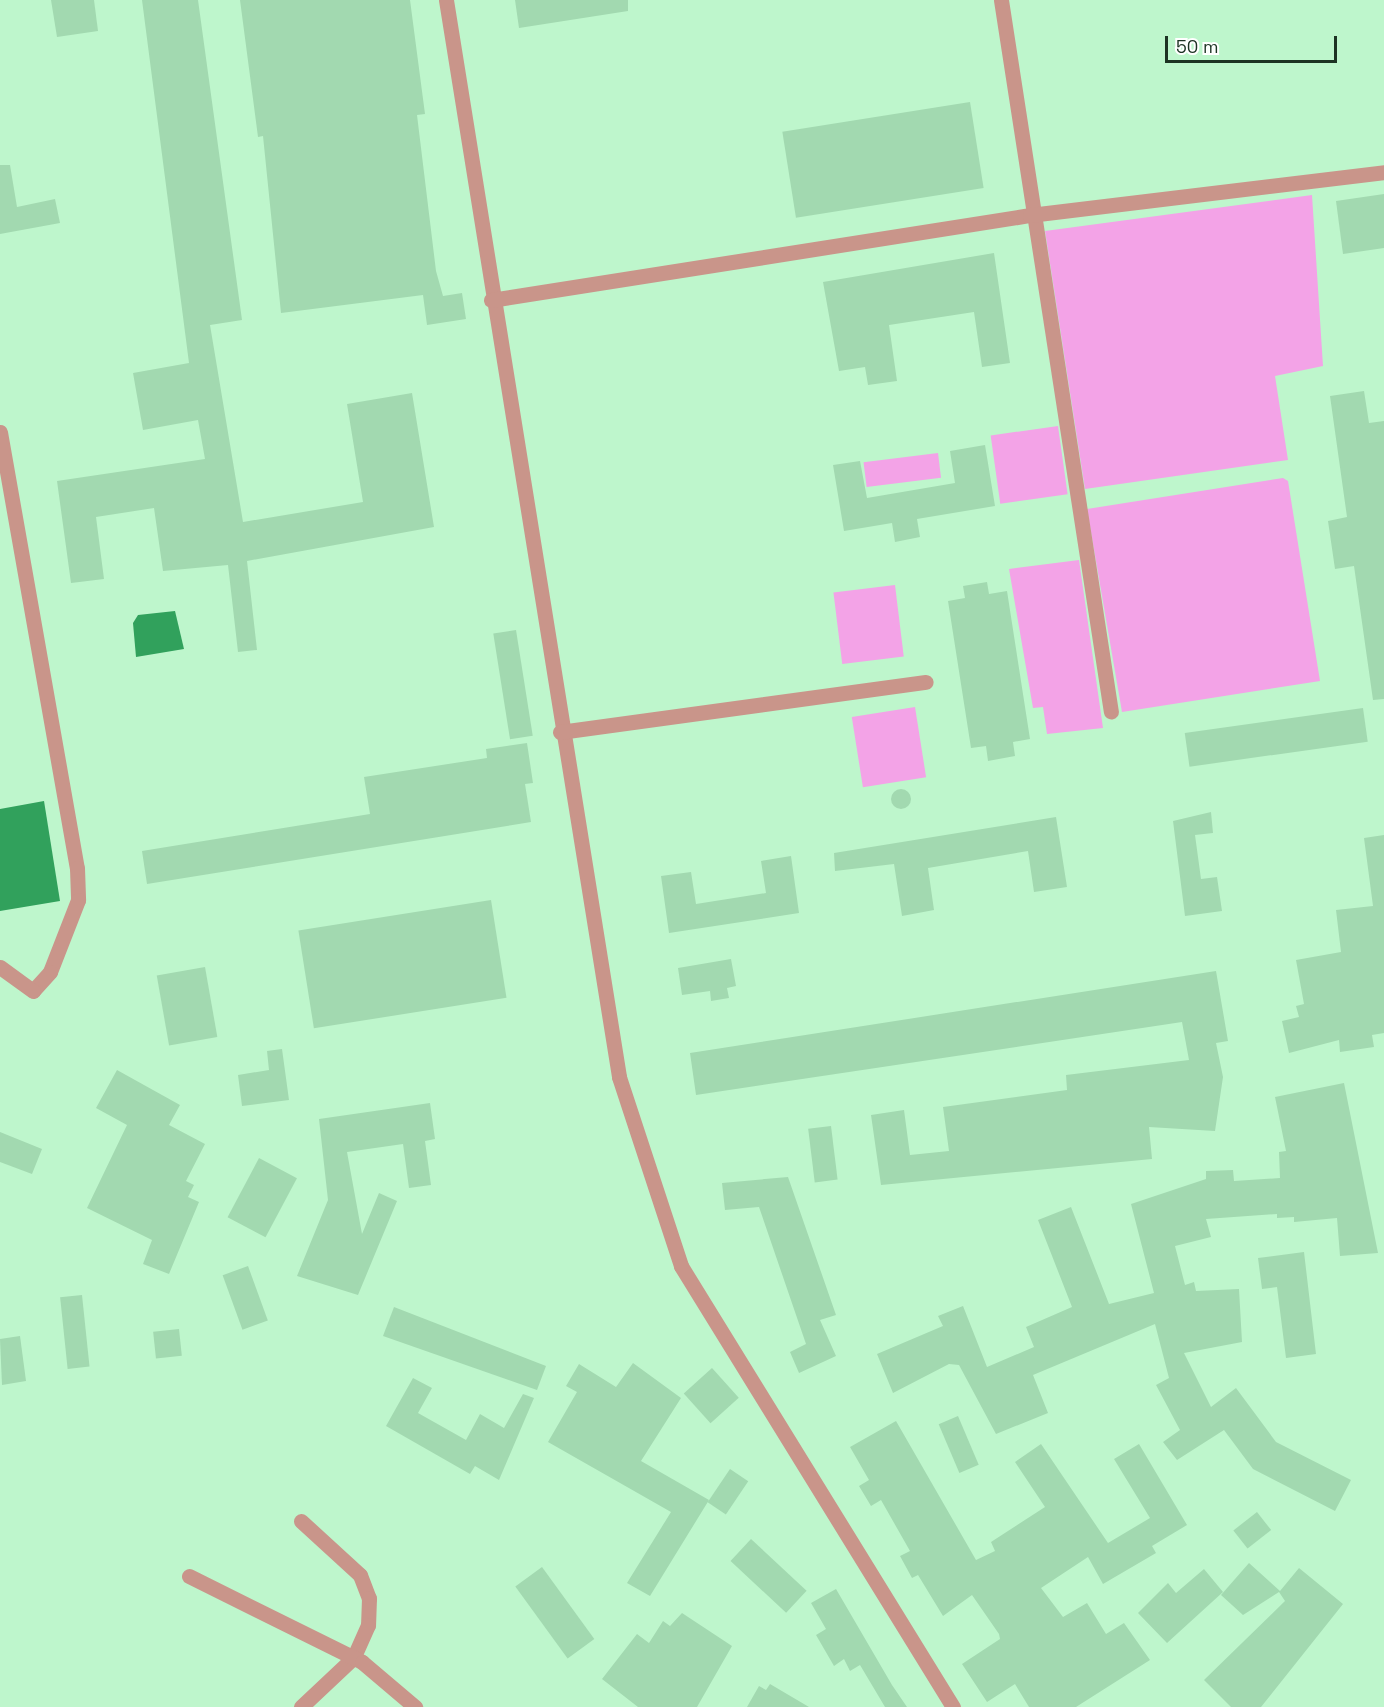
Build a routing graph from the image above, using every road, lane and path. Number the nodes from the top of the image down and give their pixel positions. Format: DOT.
graph roads {
  1 [pos="446,0"];
  2 [pos="1000,0"];
  3 [pos="1384,172"];
  4 [pos="1030,215"];
  5 [pos="491,300"];
  6 [pos="0,432"];
  7 [pos="926,682"];
  8 [pos="1111,712"];
  9 [pos="560,732"];
  10 [pos="0,967"];
  11 [pos="301,1521"];
  12 [pos="189,1576"];
  13 [pos="354,1657"];
  14 [pos="301,1707"];
  15 [pos="415,1707"];
  16 [pos="953,1707"];
  1 -- 5 [label="street"];
  2 -- 4 [label="street"];
  3 -- 4 [label="street"];
  4 -- 5 [label="street"];
  4 -- 8 [label="street"];
  5 -- 9 [label="street"];
  6 -- 10 [label="street"];
  7 -- 9 [label="street"];
  9 -- 16 [label="street"];
  11 -- 13 [label="street"];
  12 -- 13 [label="street"];
  13 -- 14 [label="street"];
  13 -- 15 [label="street"];
}
